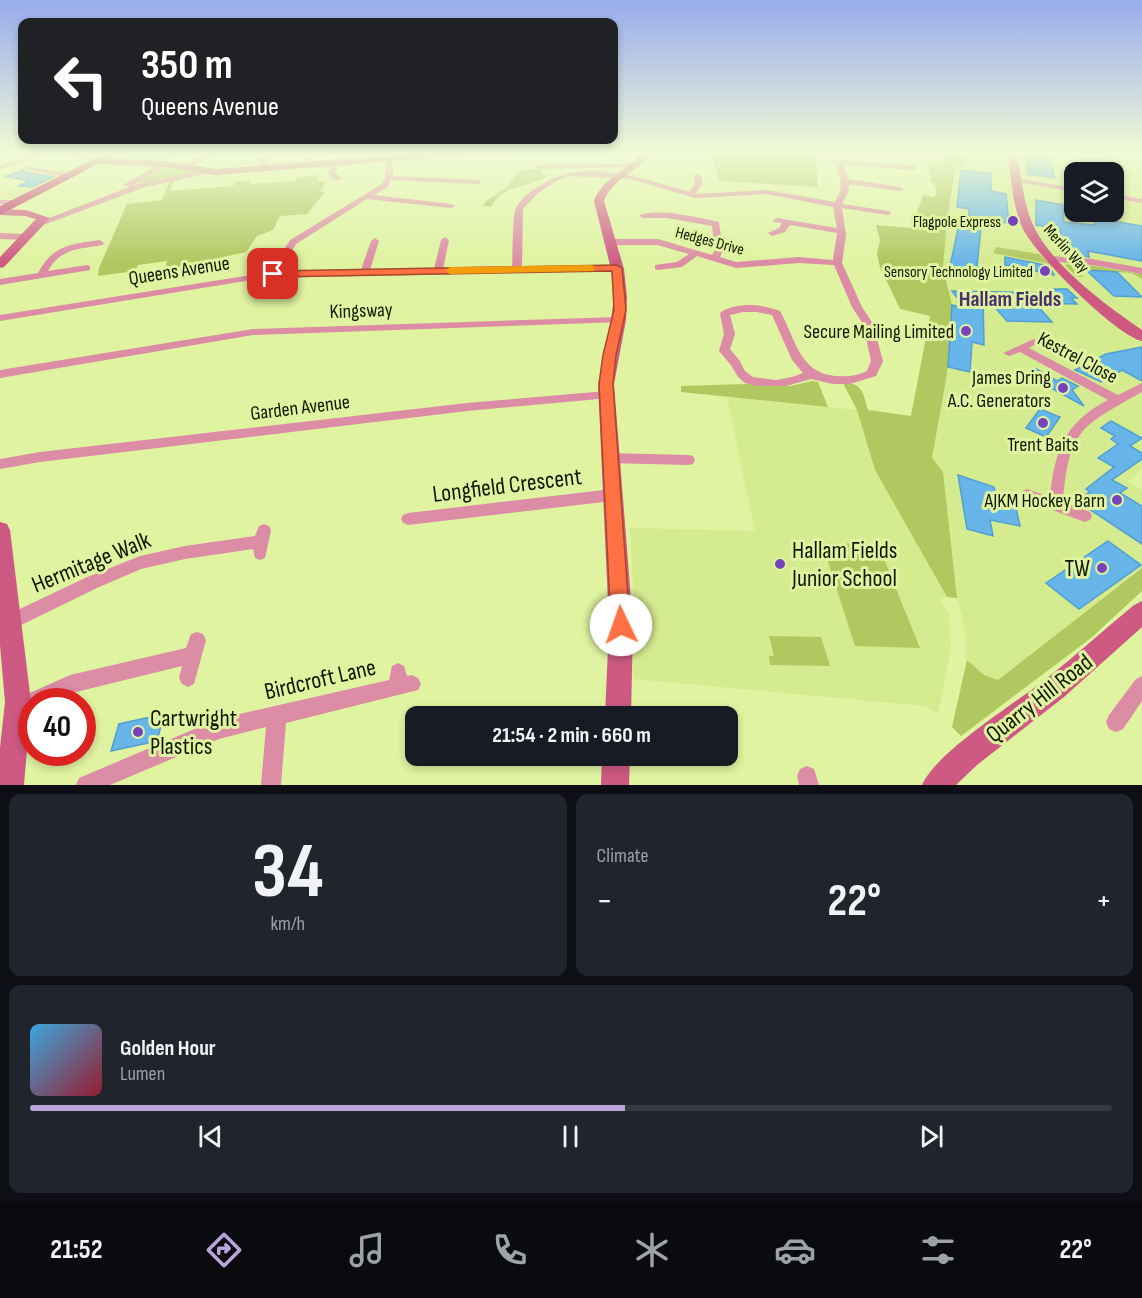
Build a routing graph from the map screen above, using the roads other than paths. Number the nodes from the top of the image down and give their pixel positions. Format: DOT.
graph roads {
  1 [pos="42,190"];
  2 [pos="129,190"];
  3 [pos="378,190"];
  4 [pos="538,190"];
  5 [pos="603,190"];
  6 [pos="671,190"];
  7 [pos="694,190"];
  8 [pos="845,190"];
  9 [pos="1020,190"];
  10 [pos="124,191"];
  11 [pos="690,195"];
  12 [pos="368,197"];
  13 [pos="1124,198"];
  14 [pos="1142,201"];
  15 [pos="0,202"];
  16 [pos="16,202"];
  17 [pos="837,205"];
  18 [pos="451,206"];
  19 [pos="0,211"];
  20 [pos="888,213"];
  21 [pos="777,220"];
  22 [pos="787,222"];
  23 [pos="40,223"];
  24 [pos="647,226"];
  25 [pos="841,231"];
  26 [pos="772,233"];
  27 [pos="0,236"];
  28 [pos="24,237"];
  29 [pos="445,240"];
  30 [pos="375,241"];
  31 [pos="611,242"];
  32 [pos="100,243"];
  33 [pos="695,254"];
  34 [pos="1051,259"];
  35 [pos="714,260"];
  36 [pos="837,263"];
  37 [pos="0,264"];
  38 [pos="658,267"];
  39 [pos="87,268"];
  40 [pos="617,268"];
  41 [pos="517,270"];
  42 [pos="438,271"];
  43 [pos="1142,271"];
  44 [pos="365,272"];
  45 [pos="273,274"];
  46 [pos="41,276"];
  47 [pos="0,282"];
  48 [pos="0,318"];
  49 [pos="618,320"];
  50 [pos="1142,337"];
  51 [pos="1034,342"];
  52 [pos="0,374"];
  53 [pos="810,374"];
  54 [pos="1142,387"];
  55 [pos="606,395"];
  56 [pos="1118,400"];
  57 [pos="609,458"];
  58 [pos="688,460"];
  59 [pos="0,464"];
  60 [pos="612,495"];
  61 [pos="1027,495"];
  62 [pos="1056,506"];
  63 [pos="1085,516"];
  64 [pos="408,519"];
  65 [pos="0,530"];
  66 [pos="262,541"];
  67 [pos="4,588"];
  68 [pos="1142,612"];
  69 [pos="11,622"];
  70 [pos="188,678"];
  71 [pos="403,681"];
  72 [pos="1142,685"];
  73 [pos="12,706"];
  74 [pos="619,706"];
  75 [pos="277,714"];
  76 [pos="1116,722"];
  77 [pos="616,766"];
  78 [pos="10,785"];
  79 [pos="86,785"];
  80 [pos="271,785"];
  81 [pos="615,785"];
  82 [pos="936,785"];
  1 -- 16 [label="main road"];
  2 -- 10 [label="street"];
  3 -- 12 [label="street"];
  4 -- 41 [label="street"];
  5 -- 31 [label="street"];
  6 -- 11 [label="street"];
  7 -- 11 [label="street"];
  8 -- 17 [label="street"];
  9 -- 34 [label="street, Merlin Way"];
  10 -- 23 [label="street"];
  11 -- 17 [label="street"];
  12 -- 18 [label="street"];
  12 -- 45 [label="street"];
  13 -- 14 [label="street"];
  15 -- 16 [label="street"];
  16 -- 19 [label="main road"];
  17 -- 20 [label="street"];
  17 -- 25 [label="street"];
  19 -- 23 [label="street"];
  21 -- 22 [label="street"];
  22 -- 25 [label="street"];
  22 -- 26 [label="street"];
  23 -- 28 [label="street"];
  24 -- 35 [label="street"];
  25 -- 36 [label="street"];
  27 -- 28 [label="street"];
  28 -- 37 [label="street"];
  29 -- 42 [label="street"];
  30 -- 44 [label="street"];
  31 -- 33 [label="street, Hedges Drive"];
  31 -- 40 [label="street"];
  32 -- 46 [label="street"];
  33 -- 35 [label="street, Hedges Drive"];
  33 -- 38 [label="street"];
  34 -- 43 [label="street"];
  34 -- 50 [label="street, Merlin Way"];
  35 -- 36 [label="street, Hedges Drive"];
  36 -- 53 [label="street"];
  39 -- 46 [label="street"];
  40 -- 41 [label="street, Queens Avenue"];
  40 -- 49 [label="street"];
  41 -- 42 [label="street, Queens Avenue"];
  42 -- 44 [label="street, Queens Avenue"];
  44 -- 45 [label="street, Queens Avenue"];
  45 -- 48 [label="street, Queens Avenue"];
  46 -- 47 [label="street"];
  49 -- 52 [label="street, Kingsway"];
  49 -- 55 [label="street"];
  51 -- 56 [label="street, Kestrel Close"];
  53 -- 53 [label="street"];
  54 -- 56 [label="street"];
  55 -- 57 [label="street"];
  55 -- 59 [label="street, Garden Avenue"];
  56 -- 62 [label="street"];
  57 -- 58 [label="street"];
  57 -- 60 [label="street"];
  60 -- 64 [label="street, Longfield Crescent"];
  60 -- 74 [label="street"];
  61 -- 62 [label="street"];
  62 -- 63 [label="street"];
  65 -- 67 [label="street"];
  66 -- 69 [label="street, Hermitage Walk"];
  67 -- 69 [label="street"];
  68 -- 82 [label="street, Quarry Hill Road"];
  69 -- 73 [label="street"];
  70 -- 73 [label="street"];
  71 -- 75 [label="street, Birdcroft Lane"];
  72 -- 76 [label="street"];
  73 -- 78 [label="street"];
  75 -- 79 [label="street, Birdcroft Lane"];
  75 -- 80 [label="street"];
  77 -- 81 [label="street"];
}
